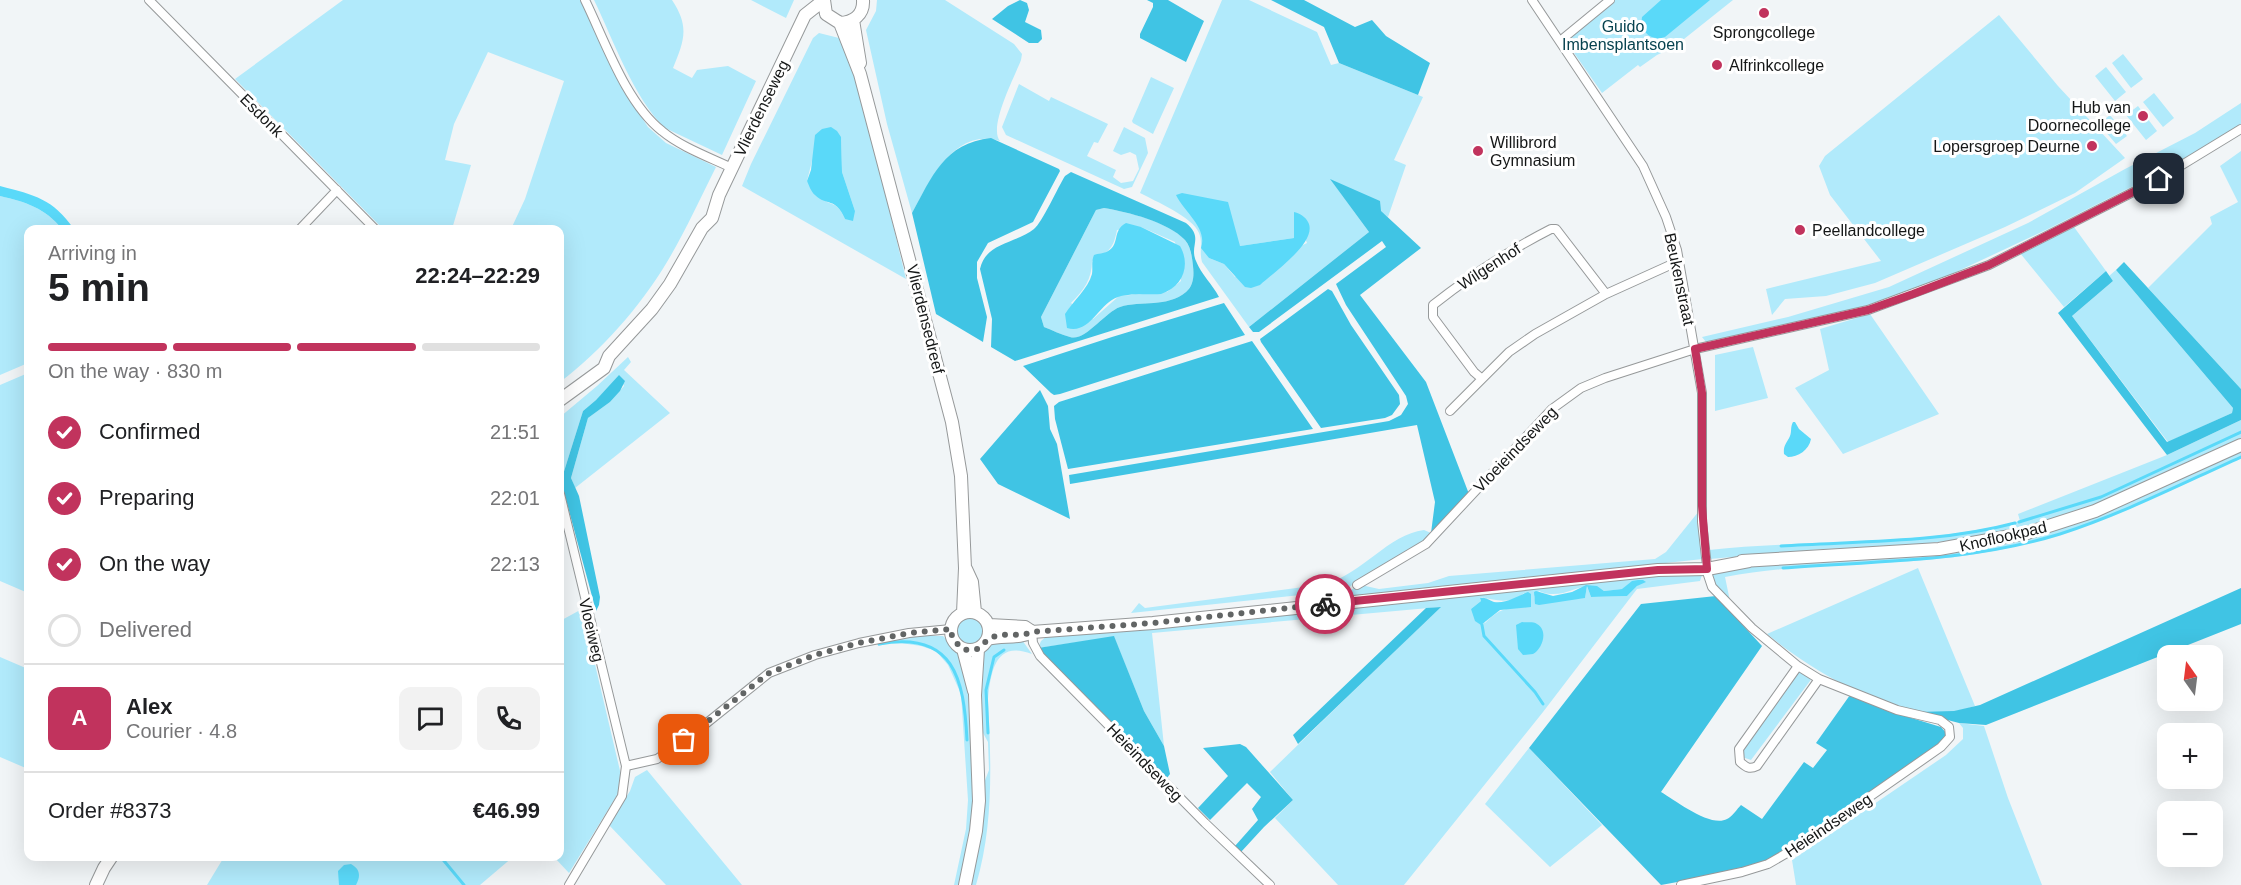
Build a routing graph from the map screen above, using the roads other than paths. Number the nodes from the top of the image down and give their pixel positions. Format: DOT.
graph roads {
  1 [pos="149,0"];
  2 [pos="585,0"];
  3 [pos="824,0"];
  4 [pos="863,0"];
  5 [pos="1532,0"];
  6 [pos="1610,0"];
  7 [pos="826,14"];
  8 [pos="854,20"];
  9 [pos="803,21"];
  10 [pos="840,23"];
  11 [pos="1560,41"];
  12 [pos="860,74"];
  13 [pos="2241,129"];
  14 [pos="732,168"];
  15 [pos="337,190"];
  16 [pos="304,225"];
  17 [pos="371,225"];
  18 [pos="1678,261"];
  19 [pos="1606,294"];
  20 [pos="1695,349"];
  21 [pos="1481,378"];
  22 [pos="564,397"];
  23 [pos="1450,411"];
  24 [pos="2241,445"];
  25 [pos="564,510"];
  26 [pos="1707,566"];
  27 [pos="1357,585"];
  28 [pos="969,612"];
  29 [pos="989,625"];
  30 [pos="951,629"];
  31 [pos="1032,632"];
  32 [pos="988,639"];
  33 [pos="963,649"];
  34 [pos="978,649"];
  35 [pos="1798,666"];
  36 [pos="1819,679"];
  37 [pos="975,695"];
  38 [pos="1949,728"];
  39 [pos="626,766"];
  40 [pos="109,861"];
  41 [pos="96,885"];
  42 [pos="569,885"];
  43 [pos="965,885"];
  44 [pos="1270,885"];
  45 [pos="1682,885"];
  1 -- 15 [label="street, Esdonk"];
  2 -- 14 [label="street"];
  3 -- 7 [label="main road"];
  3 -- 9 [label="main road, Vlierdenseweg"];
  4 -- 8 [label="main road"];
  5 -- 11 [label="street, Beukenstraat"];
  6 -- 11 [label="street"];
  7 -- 9 [label="main road"];
  7 -- 10 [label="main road"];
  8 -- 10 [label="main road"];
  8 -- 12 [label="main road, Vlierdensedreef"];
  9 -- 14 [label="main road, Vlierdenseweg"];
  10 -- 12 [label="main road, Vlierdensedreef"];
  11 -- 18 [label="street, Beukenstraat"];
  12 -- 28 [label="main road, Vlierdensedreef"];
  13 -- 20 [label="street, Vloeieindseweg"];
  14 -- 22 [label="main road, Vlierdenseweg"];
  15 -- 16 [label="street"];
  15 -- 17 [label="street, Esdonk"];
  18 -- 19 [label="street"];
  18 -- 20 [label="street, Beukenstraat"];
  19 -- 21 [label="street"];
  19 -- 21 [label="street, Wilgenhof"];
  20 -- 26 [label="street, Beukenstraat"];
  20 -- 27 [label="street, Vloeieindseweg"];
  21 -- 23 [label="street"];
  24 -- 26 [label="main road, Knoflookpad"];
  25 -- 39 [label="street, Vloeiweg"];
  26 -- 31 [label="main road, Knoflookpad"];
  26 -- 35 [label="street, Beukenstraat"];
  28 -- 29 [label="main road"];
  28 -- 30 [label="main road"];
  29 -- 31 [label="main road, Knoflookpad"];
  29 -- 32 [label="main road"];
  30 -- 33 [label="main road"];
  30 -- 39 [label="street"];
  31 -- 32 [label="main road, Knoflookpad"];
  31 -- 44 [label="street, Heieindseweg"];
  32 -- 34 [label="main road"];
  33 -- 34 [label="main road"];
  33 -- 37 [label="main road"];
  34 -- 37 [label="main road"];
  35 -- 36 [label="street, Beukenstraat"];
  35 -- 36 [label="street"];
  36 -- 38 [label="street, Beukenstraat"];
  37 -- 43 [label="main road"];
  38 -- 45 [label="street, Heieindseweg"];
  39 -- 42 [label="street"];
  40 -- 41 [label="main road"];
}
